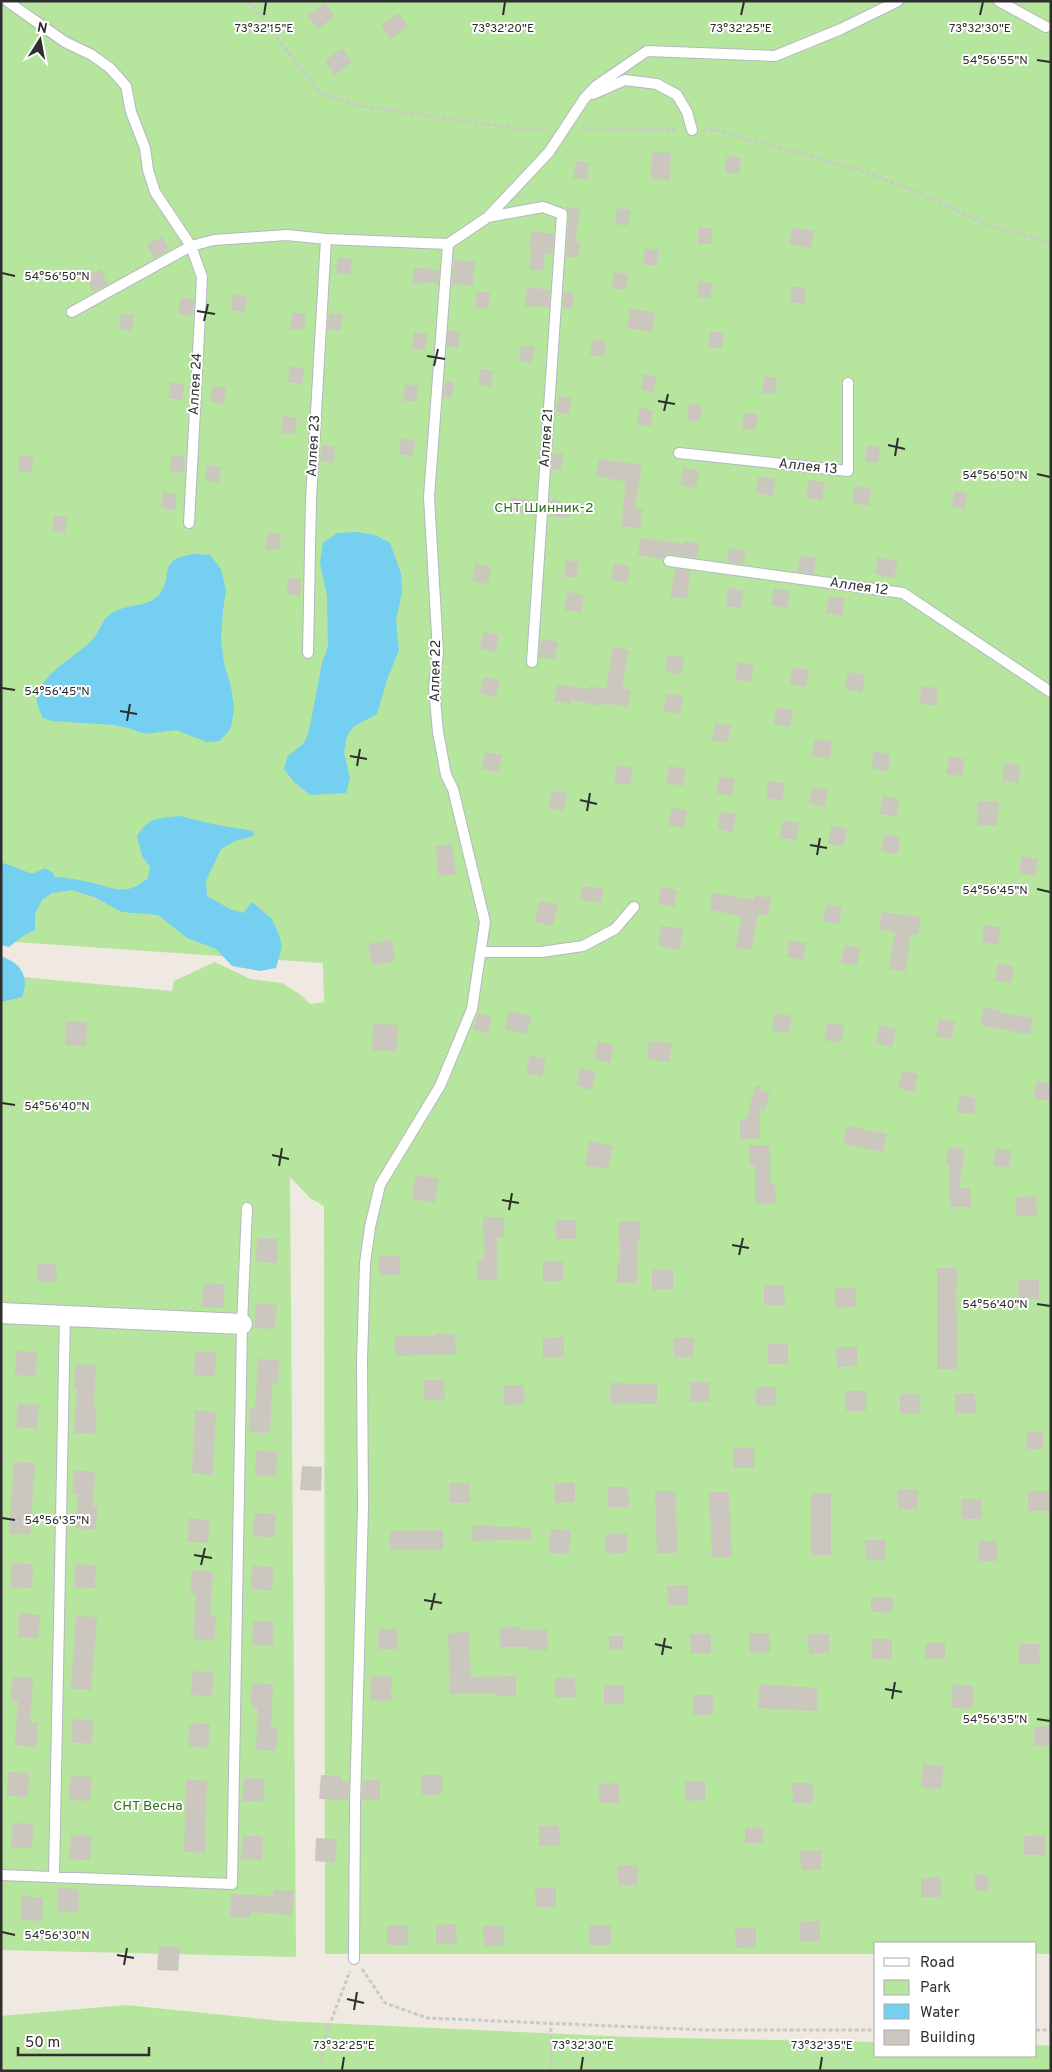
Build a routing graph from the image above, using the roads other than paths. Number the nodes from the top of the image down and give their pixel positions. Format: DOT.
graph roads {
  1 [pos="7,1"];
  2 [pos="898,1"];
  3 [pos="999,1"];
  4 [pos="1046,27"];
  5 [pos="584,99"];
  6 [pos="692,130"];
  7 [pos="488,217"];
  8 [pos="326,239"];
  9 [pos="448,244"];
  10 [pos="191,246"];
  11 [pos="72,312"];
  12 [pos="848,383"];
  13 [pos="679,453"];
  14 [pos="189,523"];
  15 [pos="669,561"];
  16 [pos="308,653"];
  17 [pos="532,662"];
  18 [pos="1051,692"];
  19 [pos="634,907"];
  20 [pos="481,952"];
  21 [pos="247,1208"];
  22 [pos="1,1313"];
  23 [pos="65,1315"];
  24 [pos="242,1324"];
  25 [pos="1,1875"];
  26 [pos="54,1876"];
  27 [pos="354,1959"];
  1 -- 10 [label="lane, Аллея 24"];
  2 -- 5 [label="lane"];
  3 -- 4 [label="lane"];
  5 -- 6 [label="lane"];
  5 -- 7 [label="lane"];
  7 -- 9 [label="lane"];
  7 -- 17 [label="lane, Аллея 21"];
  8 -- 9 [label="lane"];
  8 -- 10 [label="lane"];
  8 -- 16 [label="lane, Аллея 23"];
  9 -- 20 [label="lane, Аллея 22"];
  10 -- 11 [label="lane"];
  10 -- 14 [label="lane, Аллея 24"];
  12 -- 13 [label="lane, Аллея 13"];
  15 -- 18 [label="lane, Аллея 12"];
  19 -- 20 [label="lane"];
  20 -- 27 [label="lane, Аллея 22"];
  21 -- 24 [label="lane"];
  22 -- 23 [label="street"];
  23 -- 24 [label="street"];
  23 -- 26 [label="lane"];
  24 -- 26 [label="lane"];
  25 -- 26 [label="lane"];
}
